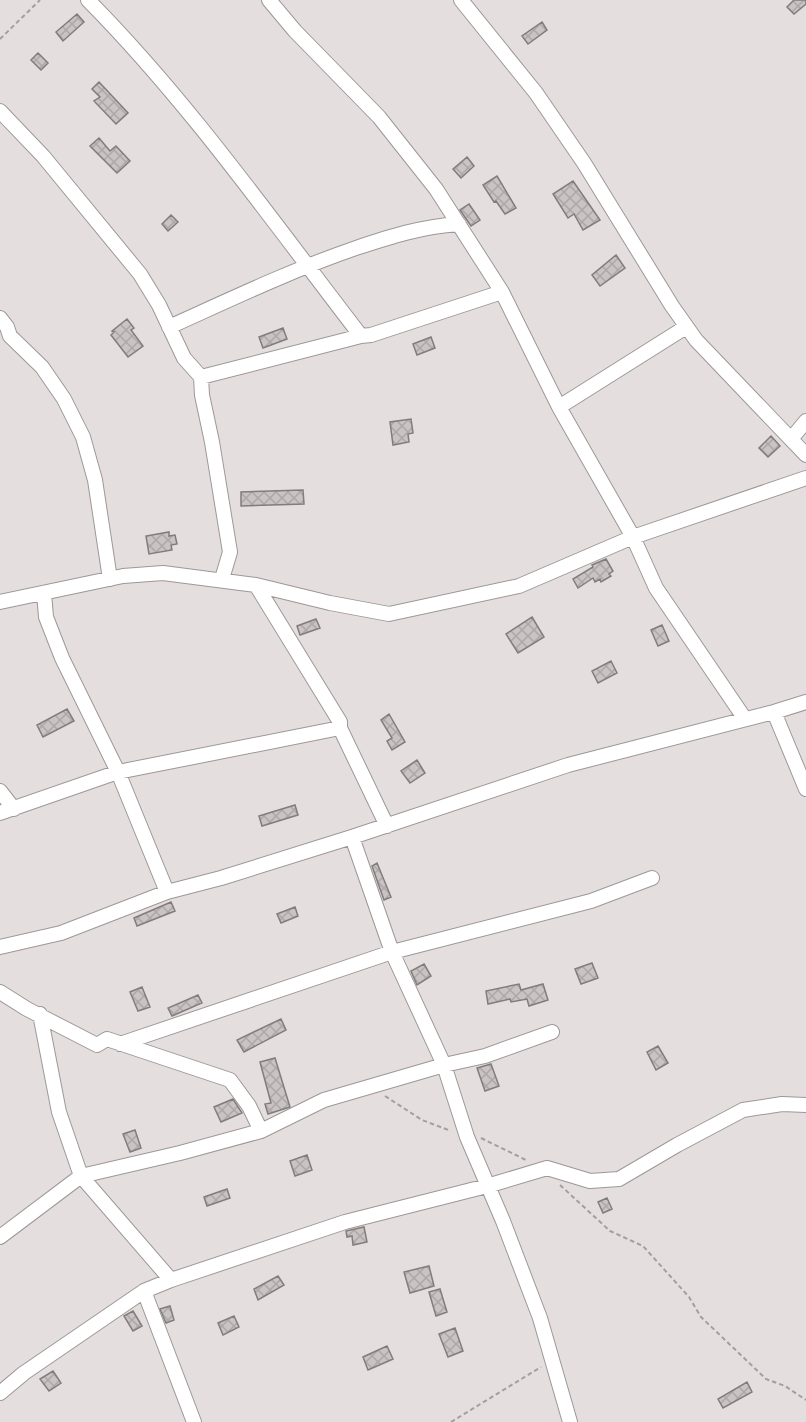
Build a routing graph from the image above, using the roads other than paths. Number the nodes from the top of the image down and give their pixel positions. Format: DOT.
graph roads {
  1 [pos="88,0"];
  2 [pos="269,0"];
  3 [pos="461,0"];
  4 [pos="0,111"];
  5 [pos="459,224"];
  6 [pos="306,265"];
  7 [pos="502,292"];
  8 [pos="0,318"];
  9 [pos="169,327"];
  10 [pos="686,327"];
  11 [pos="361,336"];
  12 [pos="201,377"];
  13 [pos="560,407"];
  14 [pos="806,421"];
  15 [pos="791,440"];
  16 [pos="806,455"];
  17 [pos="806,478"];
  18 [pos="633,537"];
  19 [pos="110,579"];
  20 [pos="222,579"];
  21 [pos="256,585"];
  22 [pos="44,593"];
  23 [pos="0,602"];
  24 [pos="806,702"];
  25 [pos="774,712"];
  26 [pos="746,719"];
  27 [pos="340,728"];
  28 [pos="118,772"];
  29 [pos="806,789"];
  30 [pos="0,791"];
  31 [pos="7,811"];
  32 [pos="387,826"];
  33 [pos="352,837"];
  34 [pos="652,878"];
  35 [pos="167,891"];
  36 [pos="0,947"];
  37 [pos="392,952"];
  38 [pos="0,992"];
  39 [pos="40,1014"];
  40 [pos="552,1032"];
  41 [pos="120,1044"];
  42 [pos="444,1065"];
  43 [pos="806,1105"];
  44 [pos="261,1131"];
  45 [pos="81,1176"];
  46 [pos="487,1186"];
  47 [pos="0,1237"];
  48 [pos="171,1280"];
  49 [pos="144,1291"];
  50 [pos="0,1393"];
  51 [pos="194,1422"];
  52 [pos="570,1422"];
  1 -- 6 [label="street"];
  2 -- 5 [label="street"];
  3 -- 10 [label="street"];
  4 -- 9 [label="street"];
  5 -- 6 [label="street"];
  5 -- 7 [label="street"];
  6 -- 9 [label="street"];
  6 -- 11 [label="street"];
  7 -- 11 [label="street"];
  7 -- 13 [label="street"];
  8 -- 19 [label="street"];
  9 -- 12 [label="street"];
  10 -- 13 [label="street"];
  10 -- 15 [label="street"];
  11 -- 12 [label="street"];
  12 -- 20 [label="street"];
  13 -- 18 [label="street"];
  14 -- 15 [label="street"];
  15 -- 16 [label="street"];
  17 -- 18 [label="street"];
  18 -- 21 [label="street"];
  18 -- 26 [label="street"];
  19 -- 20 [label="street"];
  19 -- 22 [label="street"];
  20 -- 21 [label="street"];
  21 -- 27 [label="street"];
  22 -- 23 [label="street"];
  22 -- 28 [label="street"];
  24 -- 25 [label="street"];
  25 -- 26 [label="street"];
  25 -- 29 [label="street"];
  26 -- 32 [label="street"];
  27 -- 28 [label="street"];
  27 -- 32 [label="street"];
  28 -- 31 [label="street"];
  28 -- 35 [label="street"];
  30 -- 31 [label="street"];
  32 -- 33 [label="street"];
  33 -- 35 [label="street"];
  33 -- 37 [label="street"];
  34 -- 37 [label="street"];
  35 -- 36 [label="street"];
  37 -- 41 [label="street"];
  37 -- 42 [label="street"];
  38 -- 39 [label="street"];
  39 -- 41 [label="street"];
  39 -- 45 [label="street"];
  40 -- 42 [label="street"];
  41 -- 44 [label="street"];
  42 -- 44 [label="street"];
  42 -- 46 [label="street"];
  43 -- 46 [label="street"];
  44 -- 45 [label="street"];
  45 -- 47 [label="street"];
  45 -- 48 [label="street"];
  46 -- 48 [label="street"];
  46 -- 52 [label="street"];
  48 -- 49 [label="street"];
  49 -- 50 [label="street"];
  49 -- 51 [label="street"];
}
